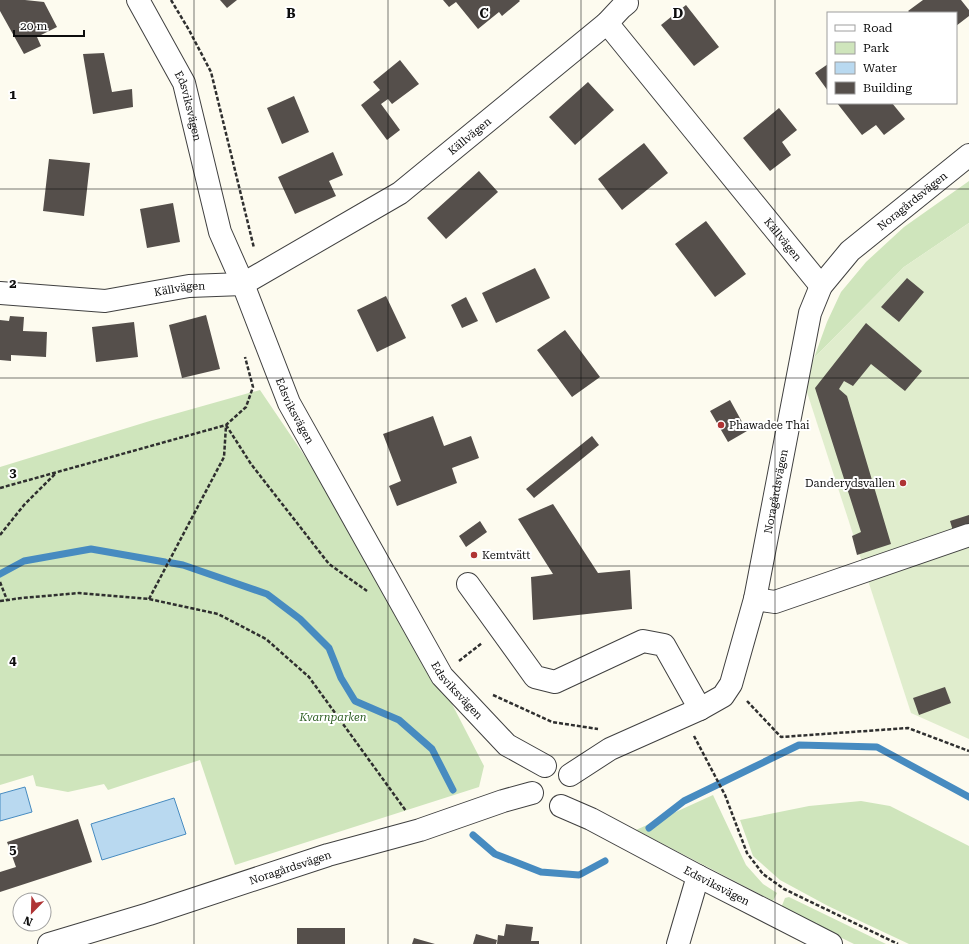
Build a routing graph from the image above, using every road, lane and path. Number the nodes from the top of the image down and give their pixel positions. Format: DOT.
graph roads {
  1 [pos="138,0"];
  2 [pos="171,0"];
  3 [pos="627,3"];
  4 [pos="608,23"];
  5 [pos="969,155"];
  6 [pos="252,279"];
  7 [pos="821,286"];
  8 [pos="0,293"];
  9 [pos="243,351"];
  10 [pos="226,425"];
  11 [pos="57,472"];
  12 [pos="0,488"];
  13 [pos="0,535"];
  14 [pos="969,535"];
  15 [pos="0,582"];
  16 [pos="468,584"];
  17 [pos="398,598"];
  18 [pos="755,598"];
  19 [pos="149,599"];
  20 [pos="7,600"];
  21 [pos="0,601"];
  22 [pos="500,629"];
  23 [pos="456,664"];
  24 [pos="731,684"];
  25 [pos="488,691"];
  26 [pos="700,709"];
  27 [pos="601,730"];
  28 [pos="969,751"];
  29 [pos="545,766"];
  30 [pos="712,772"];
  31 [pos="570,775"];
  32 [pos="532,793"];
  33 [pos="561,806"];
  34 [pos="420,830"];
  35 [pos="698,876"];
  36 [pos="49,944"];
  37 [pos="678,944"];
  38 [pos="831,944"];
  39 [pos="898,944"];
  1 -- 6 [label="street, Edsviksvägen"];
  2 -- 6 [label="path"];
  3 -- 4 [label="street"];
  4 -- 6 [label="street, Källvägen"];
  4 -- 7 [label="street, Källvägen"];
  5 -- 7 [label="street, Noragårdsvägen"];
  6 -- 8 [label="street, Källvägen"];
  6 -- 17 [label="street, Edsviksvägen"];
  7 -- 18 [label="street, Noragårdsvägen"];
  9 -- 10 [label="path"];
  10 -- 11 [label="path"];
  10 -- 17 [label="path"];
  10 -- 19 [label="path"];
  11 -- 12 [label="path"];
  11 -- 13 [label="path"];
  14 -- 18 [label="street"];
  15 -- 20 [label="path"];
  16 -- 22 [label="street"];
  17 -- 29 [label="street, Edsviksvägen"];
  18 -- 24 [label="street, Noragårdsvägen"];
  19 -- 20 [label="path"];
  19 -- 34 [label="path"];
  20 -- 21 [label="path"];
  22 -- 23 [label="path"];
  22 -- 26 [label="street"];
  24 -- 26 [label="street, Noragårdsvägen"];
  24 -- 28 [label="path"];
  25 -- 27 [label="path"];
  26 -- 31 [label="street, Noragårdsvägen"];
  29 -- 31 [label="street"];
  29 -- 32 [label="street"];
  30 -- 39 [label="path"];
  31 -- 33 [label="street"];
  32 -- 33 [label="street"];
  32 -- 34 [label="street, Noragårdsvägen"];
  33 -- 35 [label="street, Edsviksvägen"];
  34 -- 36 [label="street, Noragårdsvägen"];
  35 -- 37 [label="street"];
  35 -- 38 [label="street, Edsviksvägen"];
}
